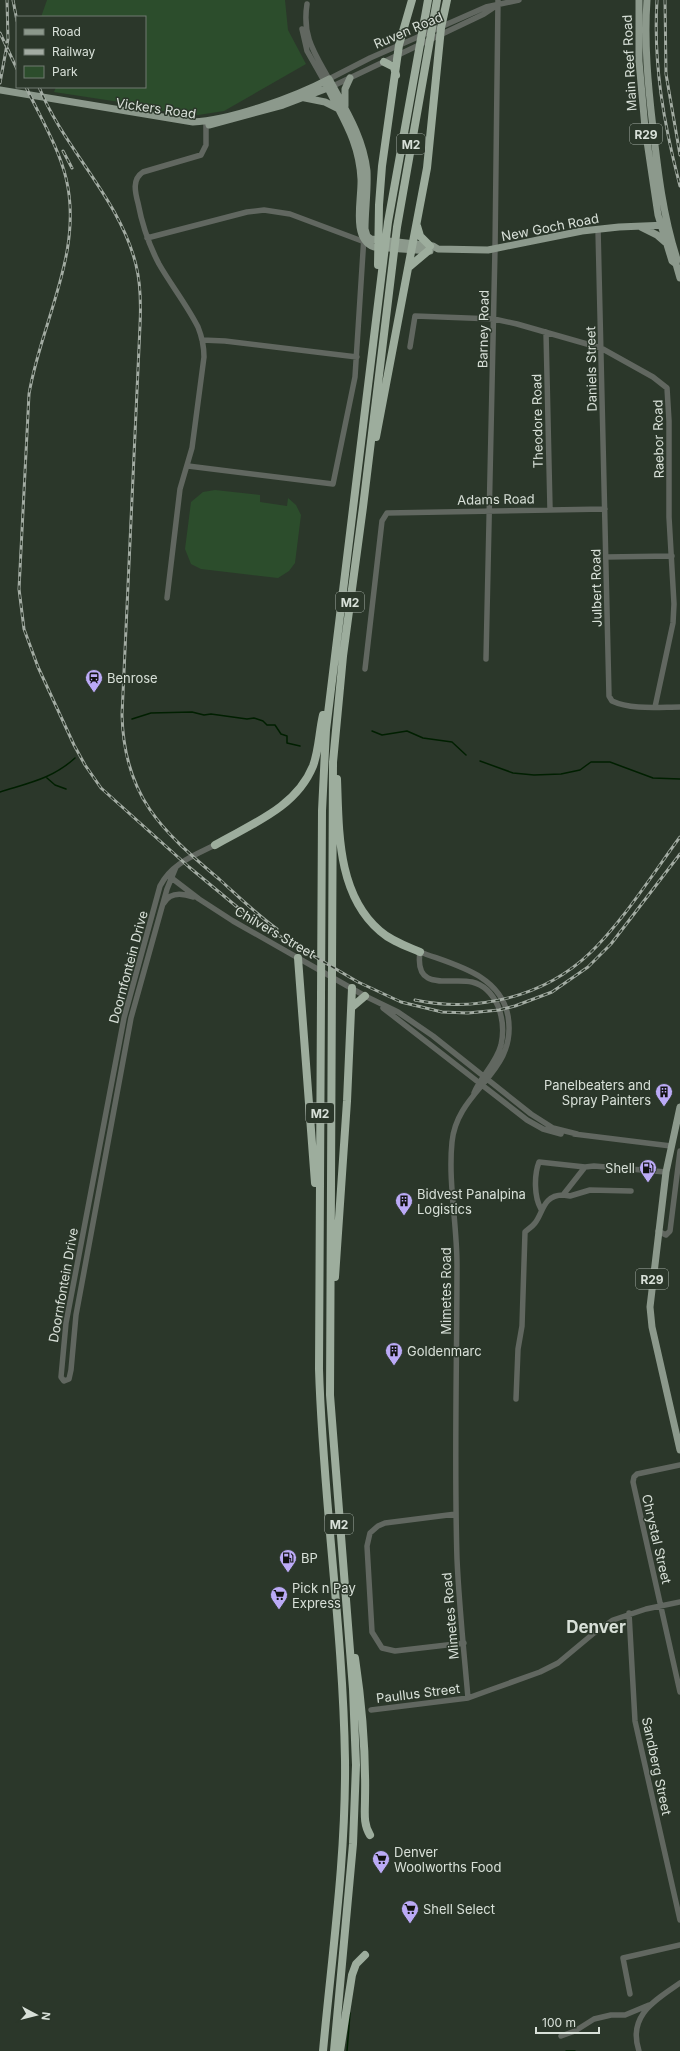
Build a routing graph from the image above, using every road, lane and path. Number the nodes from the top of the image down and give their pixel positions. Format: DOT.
graph roads {
  1 [pos="412,0"];
  2 [pos="428,0"];
  3 [pos="437,0"];
  4 [pos="447,0"];
  5 [pos="519,0"];
  6 [pos="639,0"];
  7 [pos="646,0"];
  8 [pos="308,2"];
  9 [pos="498,2"];
  10 [pos="441,31"];
  11 [pos="399,46"];
  12 [pos="399,55"];
  13 [pos="384,62"];
  14 [pos="396,76"];
  15 [pos="350,78"];
  16 [pos="326,80"];
  17 [pos="330,87"];
  18 [pos="0,90"];
  19 [pos="0,95"];
  20 [pos="304,98"];
  21 [pos="342,108"];
  22 [pos="206,123"];
  23 [pos="658,215"];
  24 [pos="417,223"];
  25 [pos="643,226"];
  26 [pos="664,226"];
  27 [pos="598,229"];
  28 [pos="363,237"];
  29 [pos="147,238"];
  30 [pos="667,244"];
  31 [pos="413,247"];
  32 [pos="432,249"];
  33 [pos="495,249"];
  34 [pos="381,258"];
  35 [pos="676,264"];
  36 [pos="409,268"];
  37 [pos="680,278"];
  38 [pos="494,319"];
  39 [pos="546,332"];
  40 [pos="202,340"];
  41 [pos="410,347"];
  42 [pos="601,348"];
  43 [pos="356,358"];
  44 [pos="188,466"];
  45 [pos="363,507"];
  46 [pos="550,509"];
  47 [pos="605,509"];
  48 [pos="489,511"];
  49 [pos="672,556"];
  50 [pos="606,557"];
  51 [pos="167,598"];
  52 [pos="343,656"];
  53 [pos="334,659"];
  54 [pos="486,659"];
  55 [pos="365,670"];
  56 [pos="680,707"];
  57 [pos="655,708"];
  58 [pos="214,845"];
  59 [pos="168,876"];
  60 [pos="198,899"];
  61 [pos="162,906"];
  62 [pos="420,952"];
  63 [pos="298,958"];
  64 [pos="352,988"];
  65 [pos="365,996"];
  66 [pos="377,1002"];
  67 [pos="352,1007"];
  68 [pos="505,1016"];
  69 [pos="485,1078"];
  70 [pos="481,1084"];
  71 [pos="680,1107"];
  72 [pos="577,1134"];
  73 [pos="671,1146"];
  74 [pos="680,1151"];
  75 [pos="585,1167"];
  76 [pos="666,1172"];
  77 [pos="678,1176"];
  78 [pos="631,1191"];
  79 [pos="563,1195"];
  80 [pos="541,1209"];
  81 [pos="658,1231"];
  82 [pos="319,1232"];
  83 [pos="329,1351"];
  84 [pos="516,1399"];
  85 [pos="680,1450"];
  86 [pos="680,1465"];
  87 [pos="456,1514"];
  88 [pos="343,1568"];
  89 [pos="680,1602"];
  90 [pos="661,1606"];
  91 [pos="629,1613"];
  92 [pos="464,1643"];
  93 [pos="680,1692"];
  94 [pos="468,1698"];
  95 [pos="371,1710"];
  96 [pos="370,1835"];
  97 [pos="680,1920"];
  98 [pos="680,1945"];
  99 [pos="365,1955"];
  100 [pos="680,1983"];
  101 [pos="630,1994"];
  102 [pos="649,2005"];
  103 [pos="562,2036"];
  104 [pos="323,2051"];
  105 [pos="334,2051"];
  106 [pos="340,2051"];
  107 [pos="638,2051"];
  1 -- 11 [label="highway"];
  2 -- 34 [label="highway, M2"];
  3 -- 45 [label="highway, M2"];
  4 -- 10 [label="highway"];
  5 -- 9 [label="street, Ruven Road"];
  6 -- 23 [label="main road, Main Reef Road / R29"];
  7 -- 26 [label="main road, Main Reef Road / R29"];
  8 -- 16 [label="street"];
  9 -- 10 [label="street, Ruven Road"];
  9 -- 33 [label="street, Barney Road"];
  10 -- 11 [label="street, Ruven Road"];
  10 -- 12 [label="street, Ruven Road"];
  10 -- 24 [label="highway"];
  11 -- 12 [label="highway"];
  11 -- 16 [label="street, Ruven Road"];
  12 -- 13 [label="street, Ruven Road"];
  12 -- 14 [label="highway"];
  13 -- 14 [label="highway"];
  13 -- 15 [label="street, Ruven Road"];
  14 -- 34 [label="highway"];
  15 -- 17 [label="street, Ruven Road"];
  15 -- 21 [label="main road"];
  16 -- 17 [label="main road"];
  16 -- 22 [label="main road, Vickers Road"];
  17 -- 20 [label="main road, Vickers Road"];
  17 -- 21 [label="main road"];
  18 -- 22 [label="main road, Vickers Road"];
  19 -- 22 [label="main road, Vickers Road"];
  20 -- 21 [label="main road"];
  20 -- 22 [label="main road, Vickers Road"];
  21 -- 28 [label="main road"];
  22 -- 29 [label="street"];
  23 -- 25 [label="main road"];
  23 -- 26 [label="main road, Main Reef Road / R29"];
  24 -- 31 [label="highway"];
  24 -- 32 [label="highway"];
  25 -- 26 [label="main road, New Goch Road"];
  25 -- 27 [label="main road, New Goch Road"];
  25 -- 30 [label="main road"];
  26 -- 30 [label="main road, Main Reef Road / R29"];
  26 -- 35 [label="main road, Main Reef Road / R29"];
  27 -- 33 [label="main road, New Goch Road"];
  27 -- 42 [label="street, Daniels Street"];
  28 -- 29 [label="street"];
  28 -- 31 [label="main road, New Goch Road"];
  28 -- 43 [label="street"];
  29 -- 40 [label="street"];
  30 -- 35 [label="main road, Main Reef Road / R29"];
  31 -- 32 [label="main road, New Goch Road"];
  31 -- 36 [label="highway"];
  32 -- 33 [label="main road, New Goch Road"];
  32 -- 36 [label="highway"];
  33 -- 38 [label="street, Barney Road"];
  34 -- 53 [label="highway, M2"];
  35 -- 37 [label="main road, Main Reef Road / R29"];
  36 -- 45 [label="highway"];
  38 -- 39 [label="street, Raebor Road"];
  38 -- 41 [label="street, Raebor Road"];
  38 -- 48 [label="street, Barney Road"];
  39 -- 42 [label="street, Raebor Road"];
  39 -- 46 [label="street, Theodore Road"];
  40 -- 43 [label="street"];
  40 -- 44 [label="street"];
  42 -- 47 [label="street, Daniels Street"];
  42 -- 49 [label="street, Raebor Road"];
  43 -- 44 [label="street"];
  44 -- 51 [label="street"];
  45 -- 52 [label="highway, M2"];
  46 -- 47 [label="street, Adams Road"];
  46 -- 48 [label="street, Adams Road"];
  47 -- 50 [label="street, Julbert Road"];
  48 -- 54 [label="street, Barney Road"];
  48 -- 55 [label="street, Adams Road"];
  49 -- 50 [label="street"];
  49 -- 57 [label="street, Raebor Road"];
  50 -- 57 [label="street, Julbert Road"];
  52 -- 62 [label="highway"];
  52 -- 83 [label="highway, M2"];
  53 -- 58 [label="highway"];
  53 -- 82 [label="highway, M2"];
  56 -- 57 [label="street"];
  58 -- 59 [label="street"];
  59 -- 60 [label="street, Chilvers Street"];
  59 -- 61 [label="street, Doornfontein Drive"];
  59 -- 61 [label="street, Doornfontein Drive"];
  60 -- 61 [label="street"];
  60 -- 63 [label="street, Chilvers Street"];
  62 -- 68 [label="street"];
  62 -- 68 [label="street"];
  63 -- 64 [label="street, Chilvers Street"];
  63 -- 82 [label="highway"];
  64 -- 65 [label="street, Chilvers Street"];
  64 -- 67 [label="highway"];
  65 -- 66 [label="street, Chilvers Street"];
  65 -- 67 [label="highway"];
  66 -- 69 [label="street, Chilvers Street"];
  66 -- 70 [label="street, Chilvers Street"];
  67 -- 83 [label="highway"];
  68 -- 69 [label="street, Mimetes Road"];
  69 -- 70 [label="street, Mimetes Road"];
  69 -- 72 [label="street, Chilvers Street"];
  70 -- 72 [label="street, Chilvers Street"];
  70 -- 87 [label="street, Mimetes Road"];
  71 -- 73 [label="main road, R29"];
  72 -- 73 [label="street, Chilvers Street"];
  73 -- 76 [label="main road, R29"];
  74 -- 77 [label="street"];
  75 -- 76 [label="street"];
  75 -- 79 [label="street"];
  75 -- 80 [label="street"];
  76 -- 81 [label="main road, R29"];
  77 -- 81 [label="street"];
  78 -- 79 [label="street"];
  79 -- 80 [label="street"];
  80 -- 84 [label="street"];
  81 -- 85 [label="main road, R29"];
  82 -- 104 [label="highway, M2"];
  83 -- 88 [label="highway, M2"];
  86 -- 90 [label="street, Chrystal Street"];
  87 -- 92 [label="street, Mimetes Road"];
  87 -- 92 [label="street"];
  88 -- 96 [label="highway"];
  88 -- 105 [label="highway, M2"];
  89 -- 90 [label="street, Paullus Street"];
  90 -- 91 [label="street, Paullus Street"];
  90 -- 93 [label="street, Chrystal Street"];
  91 -- 94 [label="street, Paullus Street"];
  91 -- 97 [label="street, Sandberg Street"];
  92 -- 94 [label="street, Mimetes Road"];
  94 -- 95 [label="street, Paullus Street"];
  98 -- 101 [label="street"];
  99 -- 106 [label="highway"];
  100 -- 102 [label="street"];
  102 -- 103 [label="street"];
  102 -- 107 [label="street"];
}
